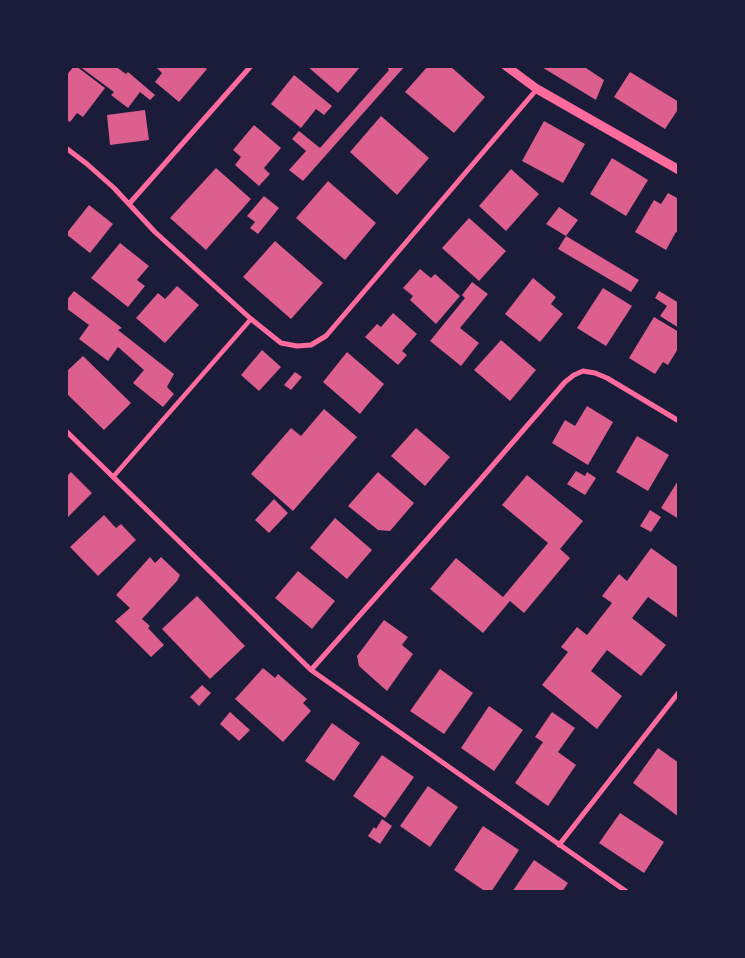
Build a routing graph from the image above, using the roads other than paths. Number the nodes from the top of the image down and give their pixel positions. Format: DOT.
graph roads {
  1 [pos="251,66"];
  2 [pos="506,66"];
  3 [pos="538,89"];
  4 [pos="66,148"];
  5 [pos="679,170"];
  6 [pos="129,204"];
  7 [pos="251,318"];
  8 [pos="679,421"];
  9 [pos="66,430"];
  10 [pos="113,477"];
  11 [pos="311,670"];
  12 [pos="679,692"];
  13 [pos="559,845"];
  14 [pos="627,892"];
  1 -- 6 [label="street"];
  2 -- 3 [label="street"];
  3 -- 5 [label="street"];
  3 -- 7 [label="street"];
  4 -- 6 [label="street"];
  6 -- 7 [label="street"];
  7 -- 10 [label="street"];
  8 -- 11 [label="street"];
  9 -- 10 [label="street"];
  10 -- 11 [label="street"];
  11 -- 13 [label="street"];
  12 -- 13 [label="street"];
  13 -- 14 [label="street"];
}
